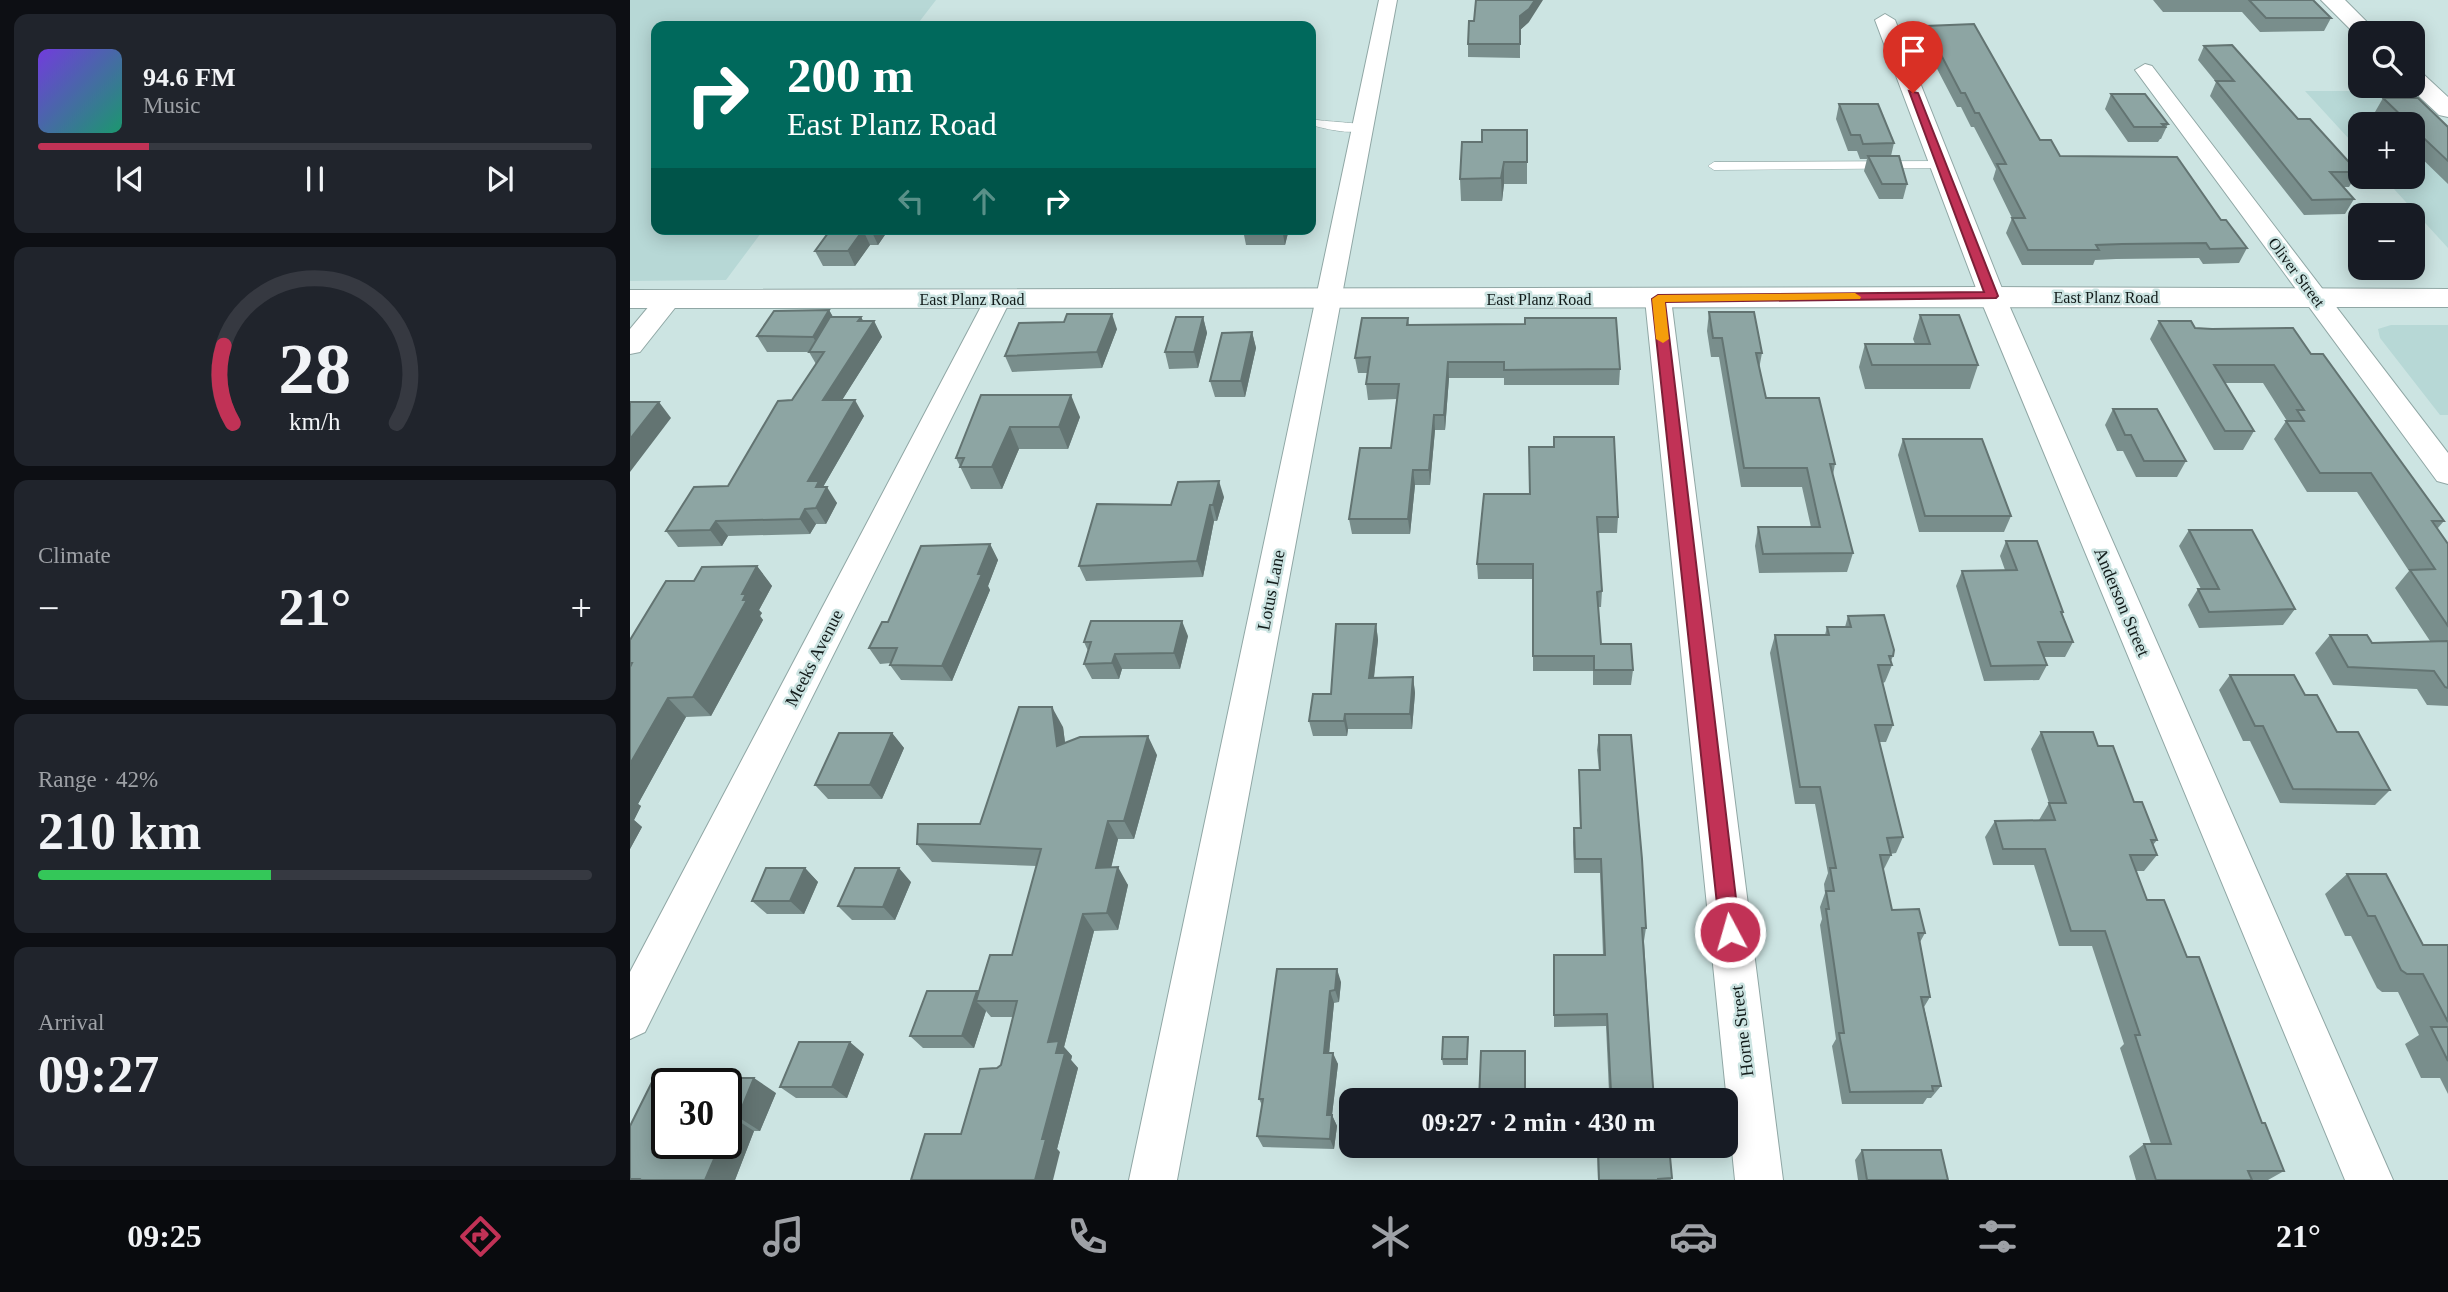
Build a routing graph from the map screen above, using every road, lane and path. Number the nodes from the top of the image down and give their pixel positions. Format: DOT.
graph roads {
  1 [pos="1388,0"];
  2 [pos="2332,0"];
  3 [pos="1885,20"];
  4 [pos="2354,21"];
  5 [pos="2145,70"];
  6 [pos="2425,88"];
  7 [pos="2448,110"];
  8 [pos="1316,123"];
  9 [pos="1363,127"];
  10 [pos="1941,165"];
  11 [pos="1714,166"];
  12 [pos="1992,296"];
  13 [pos="2318,298"];
  14 [pos="2448,298"];
  15 [pos="630,299"];
  16 [pos="668,299"];
  17 [pos="998,299"];
  18 [pos="1328,299"];
  19 [pos="1658,299"];
  20 [pos="630,346"];
  21 [pos="2448,474"];
  22 [pos="630,1017"];
  23 [pos="1153,1180"];
  24 [pos="1759,1180"];
  25 [pos="2369,1180"];
  1 -- 9 [label="street, Lotus Lane"];
  2 -- 4 [label="street"];
  3 -- 10 [label="street, Anderson Street"];
  5 -- 13 [label="street, Oliver Street"];
  6 -- 7 [label="street"];
  8 -- 9 [label="lane"];
  9 -- 18 [label="street, Lotus Lane"];
  10 -- 11 [label="lane"];
  10 -- 12 [label="street, Anderson Street"];
  12 -- 13 [label="street, East Planz Road"];
  12 -- 19 [label="street, East Planz Road"];
  12 -- 25 [label="street, Anderson Street"];
  13 -- 14 [label="street, East Planz Road"];
  13 -- 21 [label="street, Oliver Street"];
  15 -- 16 [label="street, East Planz Road"];
  16 -- 17 [label="street, East Planz Road"];
  16 -- 20 [label="street"];
  17 -- 18 [label="street, East Planz Road"];
  17 -- 22 [label="street, Meeks Avenue"];
  18 -- 19 [label="street, East Planz Road"];
  18 -- 23 [label="street, Lotus Lane"];
  19 -- 24 [label="street, Horne Street"];
}
